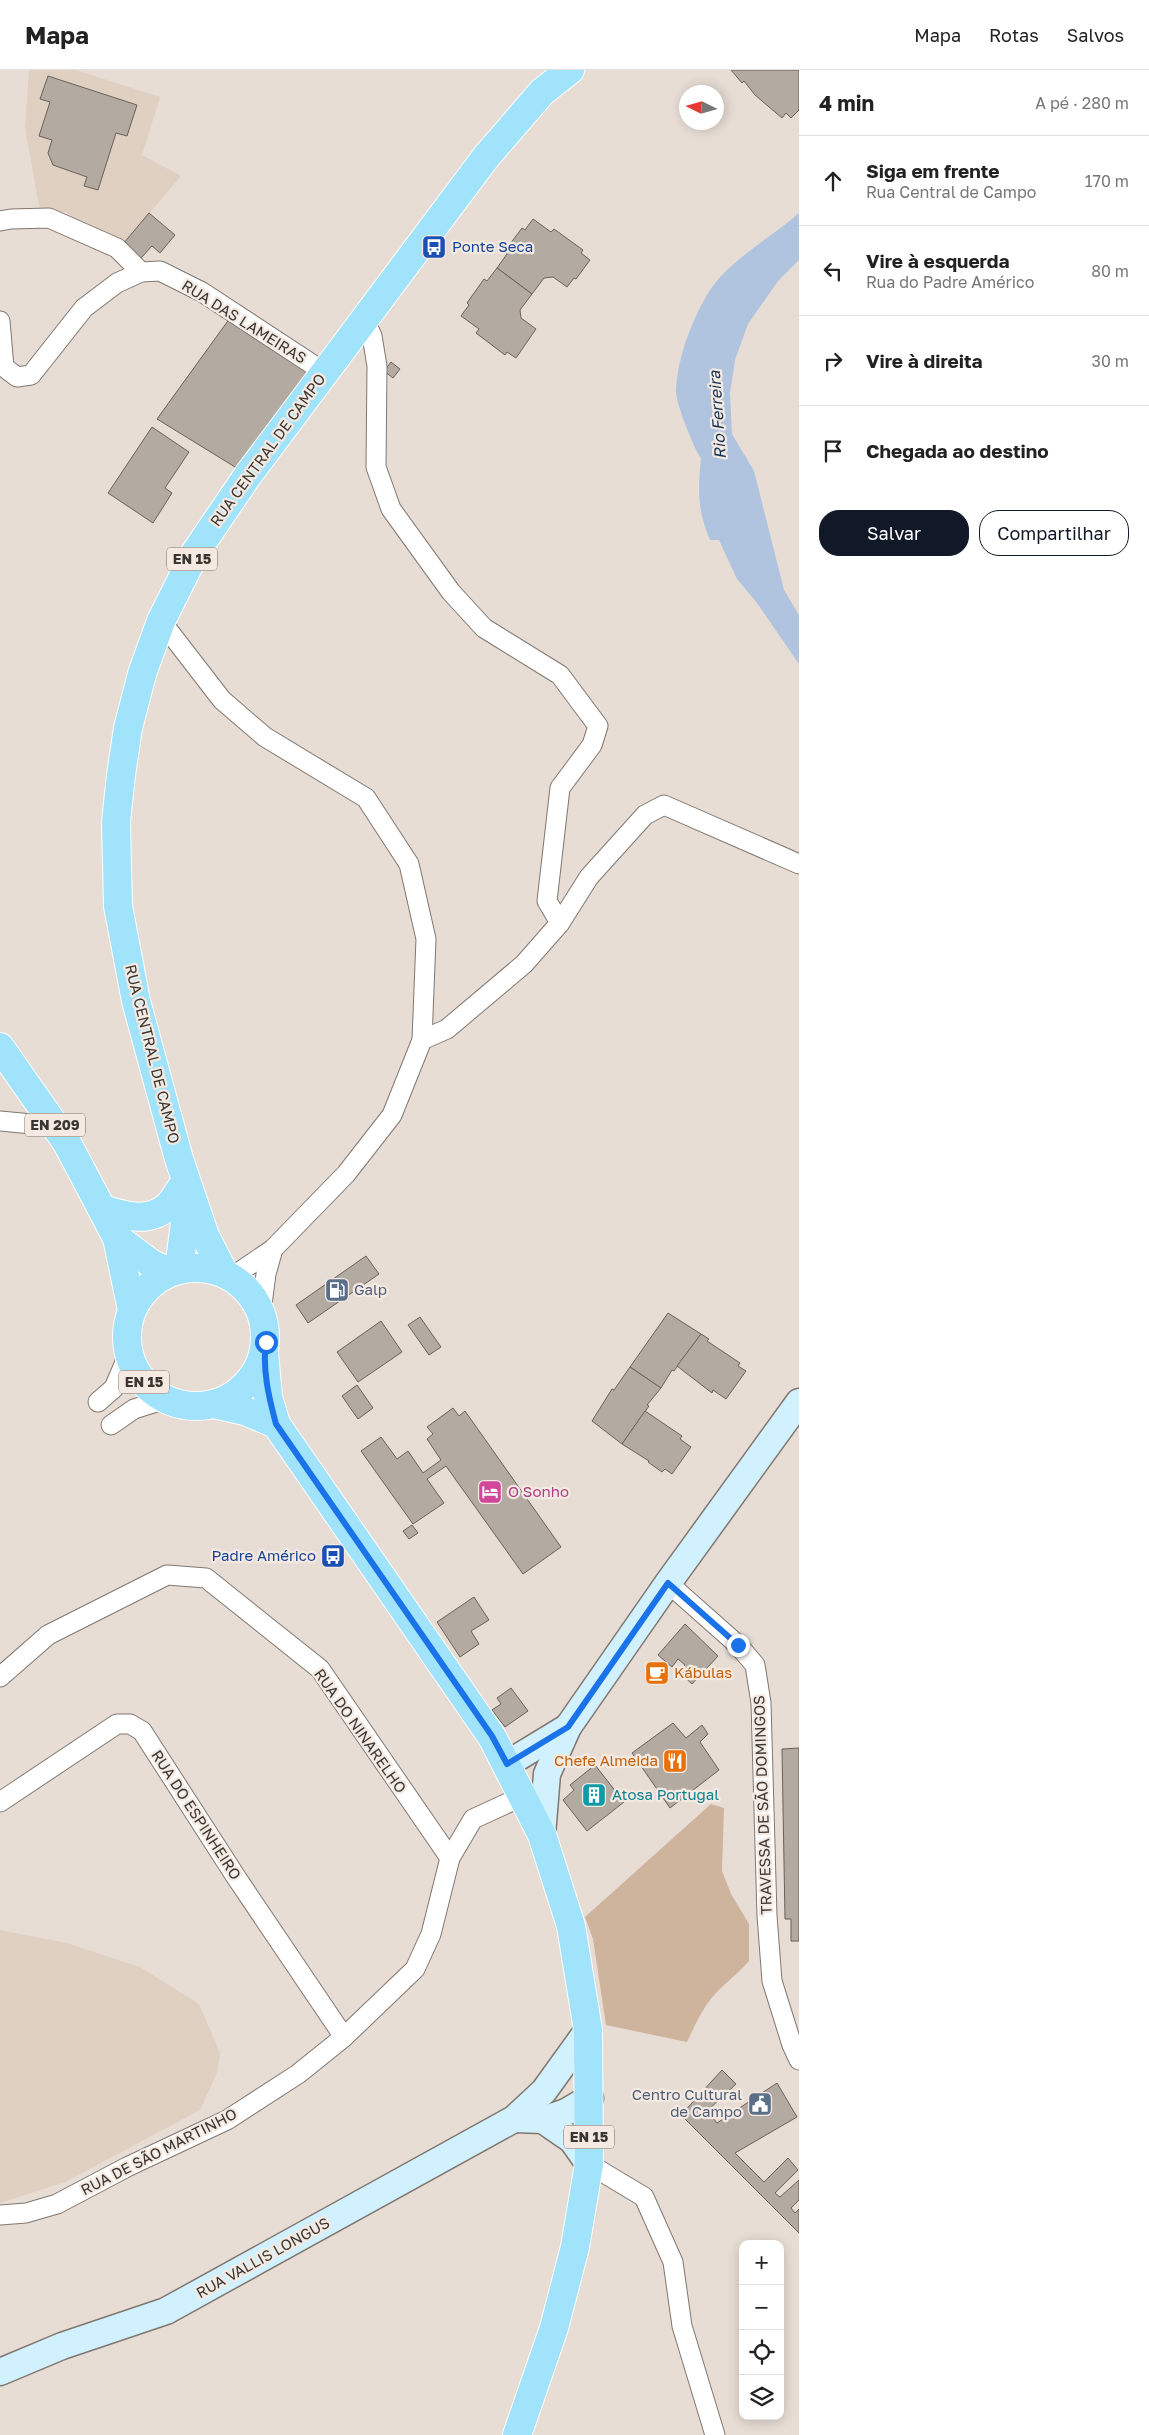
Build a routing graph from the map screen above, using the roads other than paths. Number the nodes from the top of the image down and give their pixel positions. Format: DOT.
graph roads {
  1 [pos="570,70"];
  2 [pos="0,221"];
  3 [pos="142,272"];
  4 [pos="364,319"];
  5 [pos="0,321"];
  6 [pos="324,372"];
  7 [pos="161,621"];
  8 [pos="799,864"];
  9 [pos="560,922"];
  10 [pos="422,1040"];
  11 [pos="0,1047"];
  12 [pos="0,1121"];
  13 [pos="54,1123"];
  14 [pos="179,1159"];
  15 [pos="181,1188"];
  16 [pos="102,1209"];
  17 [pos="117,1238"];
  18 [pos="273,1249"];
  19 [pos="175,1271"];
  20 [pos="228,1275"];
  21 [pos="132,1310"];
  22 [pos="261,1312"];
  23 [pos="264,1352"];
  24 [pos="129,1353"];
  25 [pos="166,1399"];
  26 [pos="98,1402"];
  27 [pos="799,1402"];
  28 [pos="214,1404"];
  29 [pos="276,1424"];
  30 [pos="111,1425"];
  31 [pos="668,1583"];
  32 [pos="0,1676"];
  33 [pos="568,1727"];
  34 [pos="547,1774"];
  35 [pos="516,1781"];
  36 [pos="0,1802"];
  37 [pos="542,1835"];
  38 [pos="450,1858"];
  39 [pos="588,2030"];
  40 [pos="344,2037"];
  41 [pos="799,2060"];
  42 [pos="544,2091"];
  43 [pos="590,2098"];
  44 [pos="514,2119"];
  45 [pos="543,2120"];
  46 [pos="589,2164"];
  47 [pos="0,2215"];
  48 [pos="0,2372"];
  49 [pos="516,2435"];
  50 [pos="715,2435"];
  1 -- 4 [label="main road, RUA CENTRAL DE CAMPO / EN 15"];
  2 -- 3 [label="street"];
  3 -- 5 [label="street"];
  3 -- 6 [label="street, RUA DAS LAMEIRAS"];
  4 -- 6 [label="main road, RUA CENTRAL DE CAMPO / EN 15"];
  4 -- 9 [label="street"];
  6 -- 7 [label="main road, RUA CENTRAL DE CAMPO / EN 15"];
  7 -- 10 [label="street"];
  7 -- 14 [label="main road, RUA CENTRAL DE CAMPO / EN 15"];
  8 -- 9 [label="street"];
  9 -- 10 [label="street"];
  10 -- 18 [label="street"];
  11 -- 13 [label="main road, EN 209"];
  12 -- 13 [label="street"];
  13 -- 16 [label="main road, EN 209"];
  14 -- 15 [label="main road, EN 15"];
  14 -- 20 [label="main road, RUA CENTRAL DE CAMPO / EN 15"];
  15 -- 16 [label="main road"];
  15 -- 19 [label="main road, EN 15"];
  16 -- 17 [label="main road, EN 209"];
  17 -- 19 [label="main road, EN 209"];
  17 -- 21 [label="main road, EN 209"];
  18 -- 20 [label="street"];
  18 -- 22 [label="street"];
  19 -- 20 [label="main road"];
  19 -- 21 [label="main road, EN 15"];
  20 -- 22 [label="main road, EN 15"];
  21 -- 24 [label="main road, EN 15"];
  22 -- 23 [label="main road, EN 15"];
  23 -- 28 [label="main road, EN 15"];
  23 -- 29 [label="main road, EN 15"];
  24 -- 25 [label="main road, EN 15"];
  24 -- 26 [label="street"];
  25 -- 28 [label="main road, EN 15"];
  25 -- 30 [label="street"];
  27 -- 31 [label="street"];
  28 -- 29 [label="main road, EN 15"];
  29 -- 35 [label="main road, EN 15"];
  31 -- 33 [label="street"];
  31 -- 41 [label="street, TRAVESSA DE SÃO DOMINGOS"];
  32 -- 38 [label="street, RUA DO NINARELHO"];
  33 -- 34 [label="street"];
  33 -- 35 [label="street"];
  34 -- 35 [label="street"];
  34 -- 37 [label="street"];
  35 -- 37 [label="main road, EN 15"];
  35 -- 38 [label="street, RUA DE SÃO MARTINHO"];
  36 -- 40 [label="street, RUA DO ESPINHEIRO"];
  37 -- 39 [label="main road, EN 15"];
  38 -- 40 [label="street, RUA DE SÃO MARTINHO"];
  39 -- 42 [label="street, RUA VALLIS LONGUS"];
  39 -- 43 [label="main road, EN 15"];
  40 -- 47 [label="street, RUA DE SÃO MARTINHO"];
  42 -- 43 [label="street"];
  42 -- 44 [label="street, RUA VALLIS LONGUS"];
  43 -- 45 [label="street"];
  43 -- 46 [label="main road, EN 15"];
  44 -- 45 [label="street"];
  44 -- 48 [label="street, RUA VALLIS LONGUS"];
  45 -- 46 [label="street"];
  46 -- 49 [label="main road, EN 15"];
  46 -- 50 [label="street"];
}
